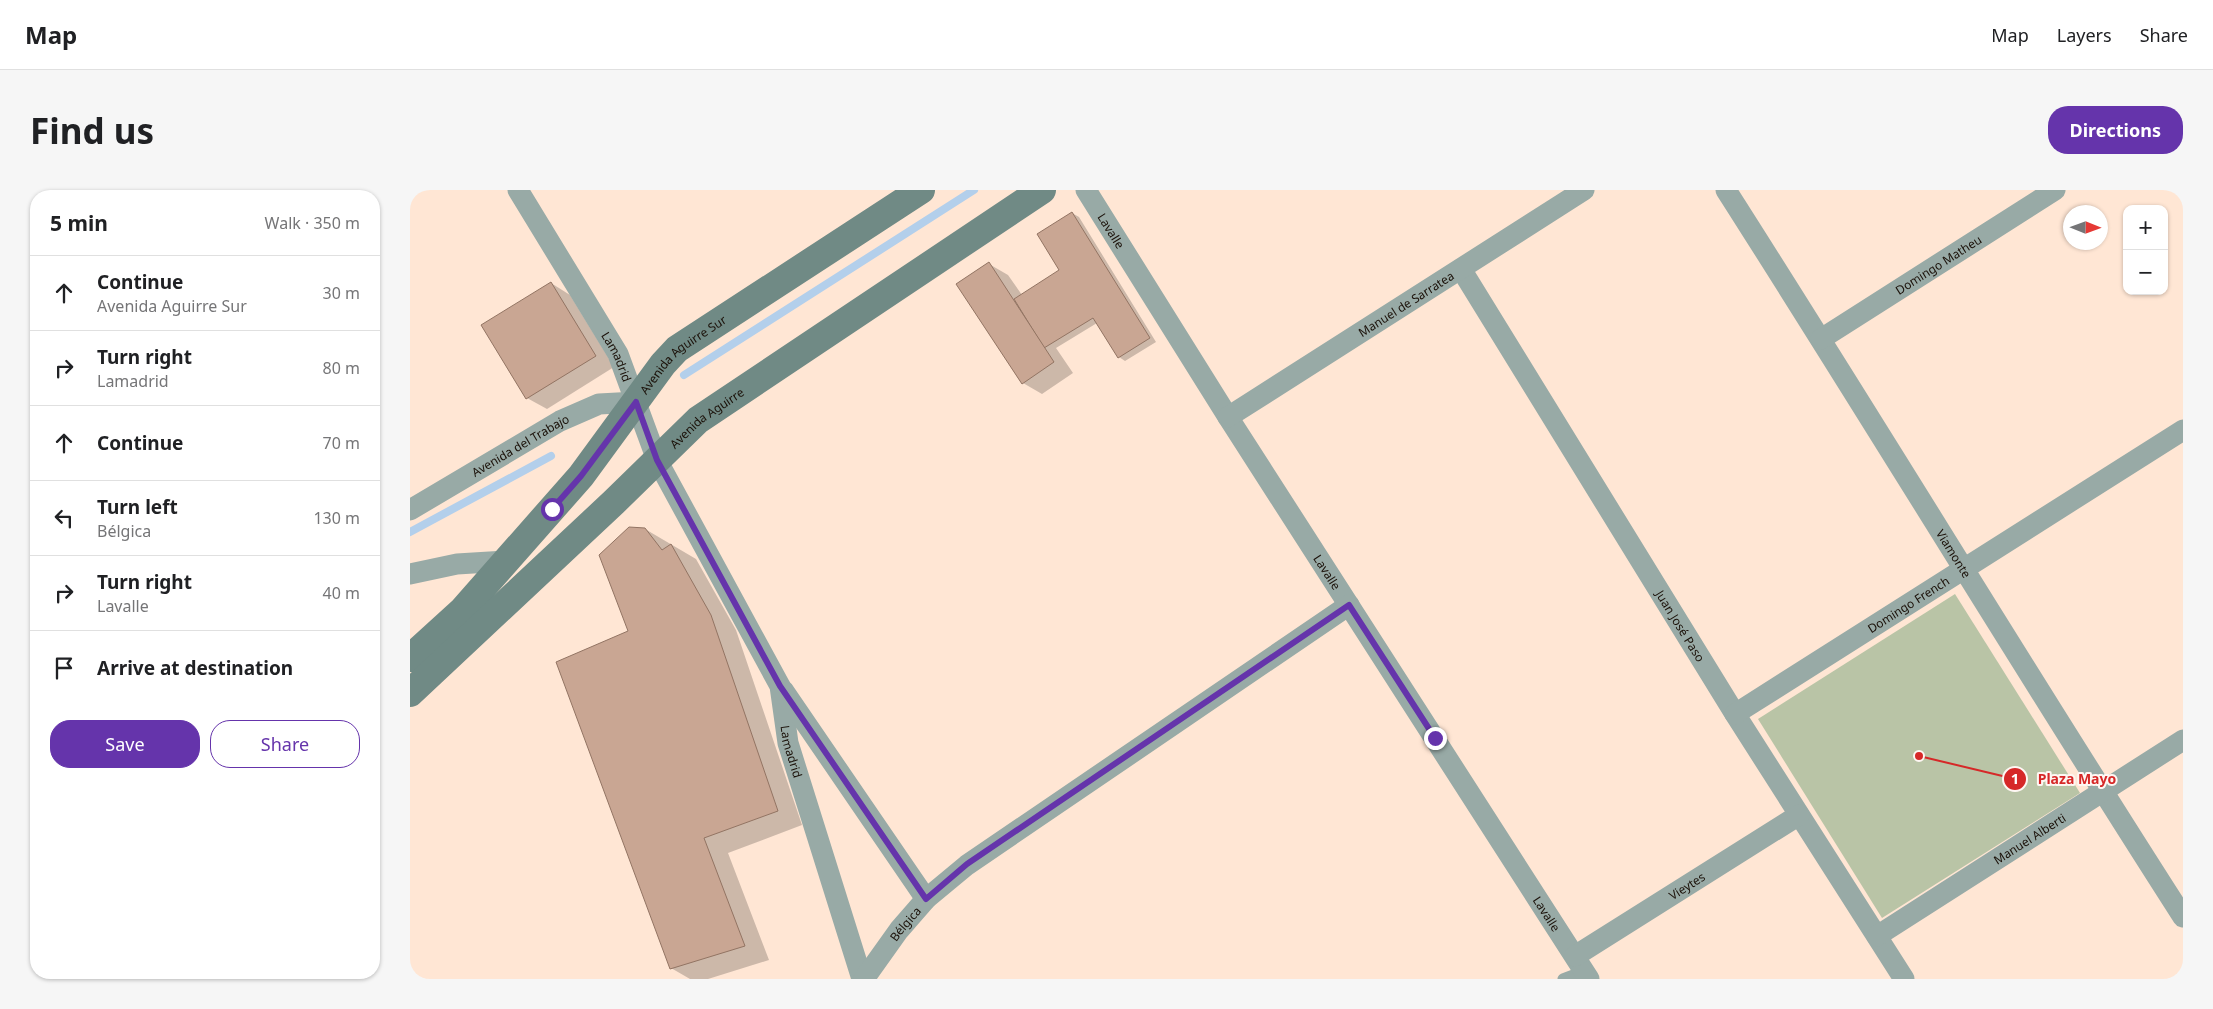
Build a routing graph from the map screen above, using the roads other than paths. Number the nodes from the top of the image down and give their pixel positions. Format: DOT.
graph roads {
  1 [pos="518,190"];
  2 [pos="921,190"];
  3 [pos="1042,190"];
  4 [pos="1086,190"];
  5 [pos="1584,190"];
  6 [pos="1726,190"];
  7 [pos="2046,192"];
  8 [pos="1460,269"];
  9 [pos="1821,339"];
  10 [pos="636,402"];
  11 [pos="1228,417"];
  12 [pos="2183,430"];
  13 [pos="657,460"];
  14 [pos="410,510"];
  15 [pos="506,561"];
  16 [pos="1964,570"];
  17 [pos="410,574"];
  18 [pos="1349,605"];
  19 [pos="410,658"];
  20 [pos="780,686"];
  21 [pos="410,693"];
  22 [pos="1735,714"];
  23 [pos="2183,740"];
  24 [pos="2102,791"];
  25 [pos="1799,815"];
  26 [pos="926,899"];
  27 [pos="2183,917"];
  28 [pos="1877,936"];
  29 [pos="1583,968"];
  30 [pos="863,979"];
  31 [pos="1564,979"];
  32 [pos="1904,979"];
  1 -- 10 [label="street, Lamadrid"];
  2 -- 10 [label="main road, Avenida Aguirre Sur"];
  3 -- 13 [label="main road, Avenida Aguirre"];
  4 -- 11 [label="street, Lavalle"];
  5 -- 8 [label="street, Manuel de Sarratea"];
  6 -- 9 [label="street, Viamonte"];
  7 -- 9 [label="street, Domingo Matheu"];
  8 -- 11 [label="street, Manuel de Sarratea"];
  8 -- 22 [label="street, Juan José Paso"];
  9 -- 16 [label="street, Viamonte"];
  10 -- 13 [label="street, Lamadrid"];
  10 -- 14 [label="street, Avenida del Trabajo"];
  10 -- 15 [label="main road, Avenida Aguirre Sur"];
  11 -- 18 [label="street, Lavalle"];
  12 -- 16 [label="street, Domingo French"];
  13 -- 20 [label="street, Lamadrid"];
  13 -- 21 [label="main road, Avenida Aguirre"];
  15 -- 17 [label="street"];
  15 -- 19 [label="main road, Avenida Aguirre Sur"];
  16 -- 22 [label="street, Domingo French"];
  16 -- 24 [label="street, Viamonte"];
  18 -- 26 [label="street, Bélgica"];
  18 -- 29 [label="street, Lavalle"];
  20 -- 26 [label="street"];
  20 -- 30 [label="street, Lamadrid"];
  22 -- 25 [label="street, Juan José Paso"];
  23 -- 24 [label="street, Manuel Alberti"];
  24 -- 27 [label="street, Viamonte"];
  24 -- 28 [label="street, Manuel Alberti"];
  25 -- 28 [label="street, Juan José Paso"];
  25 -- 29 [label="street, Vieytes"];
  26 -- 30 [label="street, Bélgica"];
  28 -- 32 [label="street, Juan José Paso"];
  29 -- 31 [label="lane"];
}
